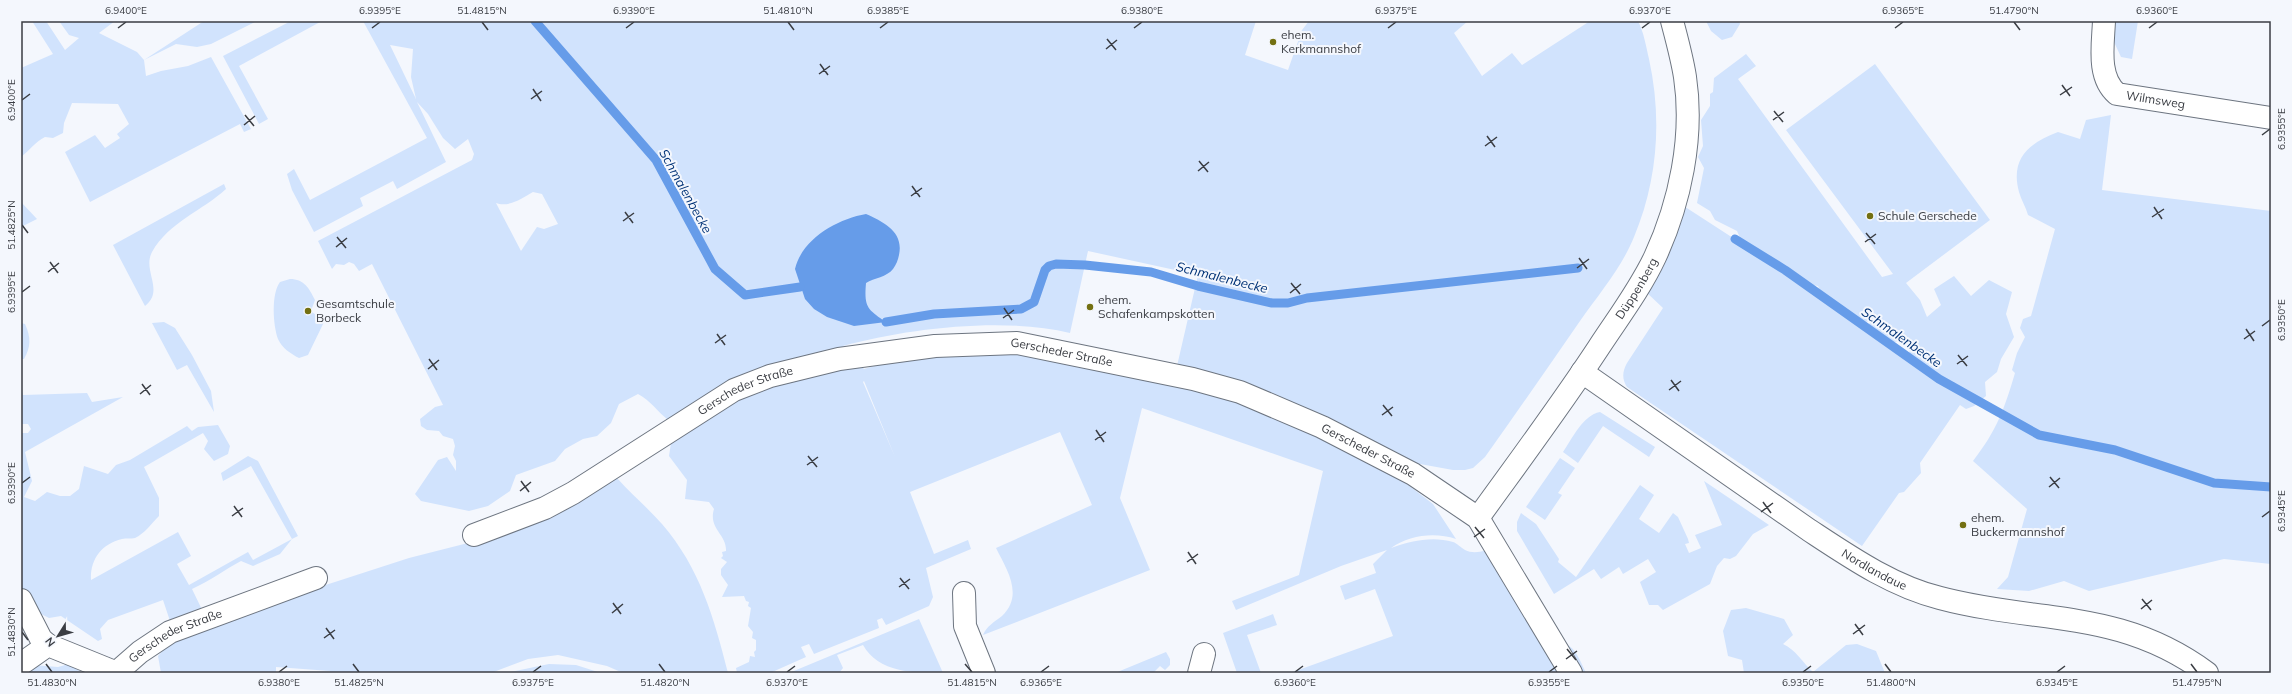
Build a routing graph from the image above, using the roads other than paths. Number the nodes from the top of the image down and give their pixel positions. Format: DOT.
graph roads {
  1 [pos="1672,21"];
  2 [pos="2104,21"];
  3 [pos="2271,118"];
  4 [pos="1582,372"];
  5 [pos="1478,518"];
  6 [pos="474,535"];
  7 [pos="316,578"];
  8 [pos="964,593"];
  9 [pos="21,600"];
  10 [pos="48,645"];
  11 [pos="21,664"];
  12 [pos="117,673"];
  13 [pos="984,673"];
  14 [pos="1571,673"];
  15 [pos="2207,673"];
  1 -- 4 [label="street, Düppenberg"];
  2 -- 3 [label="street, Wilmsweg"];
  4 -- 5 [label="street, Düppenberg"];
  4 -- 15 [label="street, Nordlandaue"];
  5 -- 6 [label="street, Gerscheder Straße"];
  5 -- 14 [label="street, Gerscheder Straße"];
  7 -- 12 [label="street, Gerscheder Straße"];
  8 -- 13 [label="street"];
  9 -- 10 [label="street"];
  10 -- 11 [label="street"];
  10 -- 12 [label="street, Gerscheder Straße"];
}
